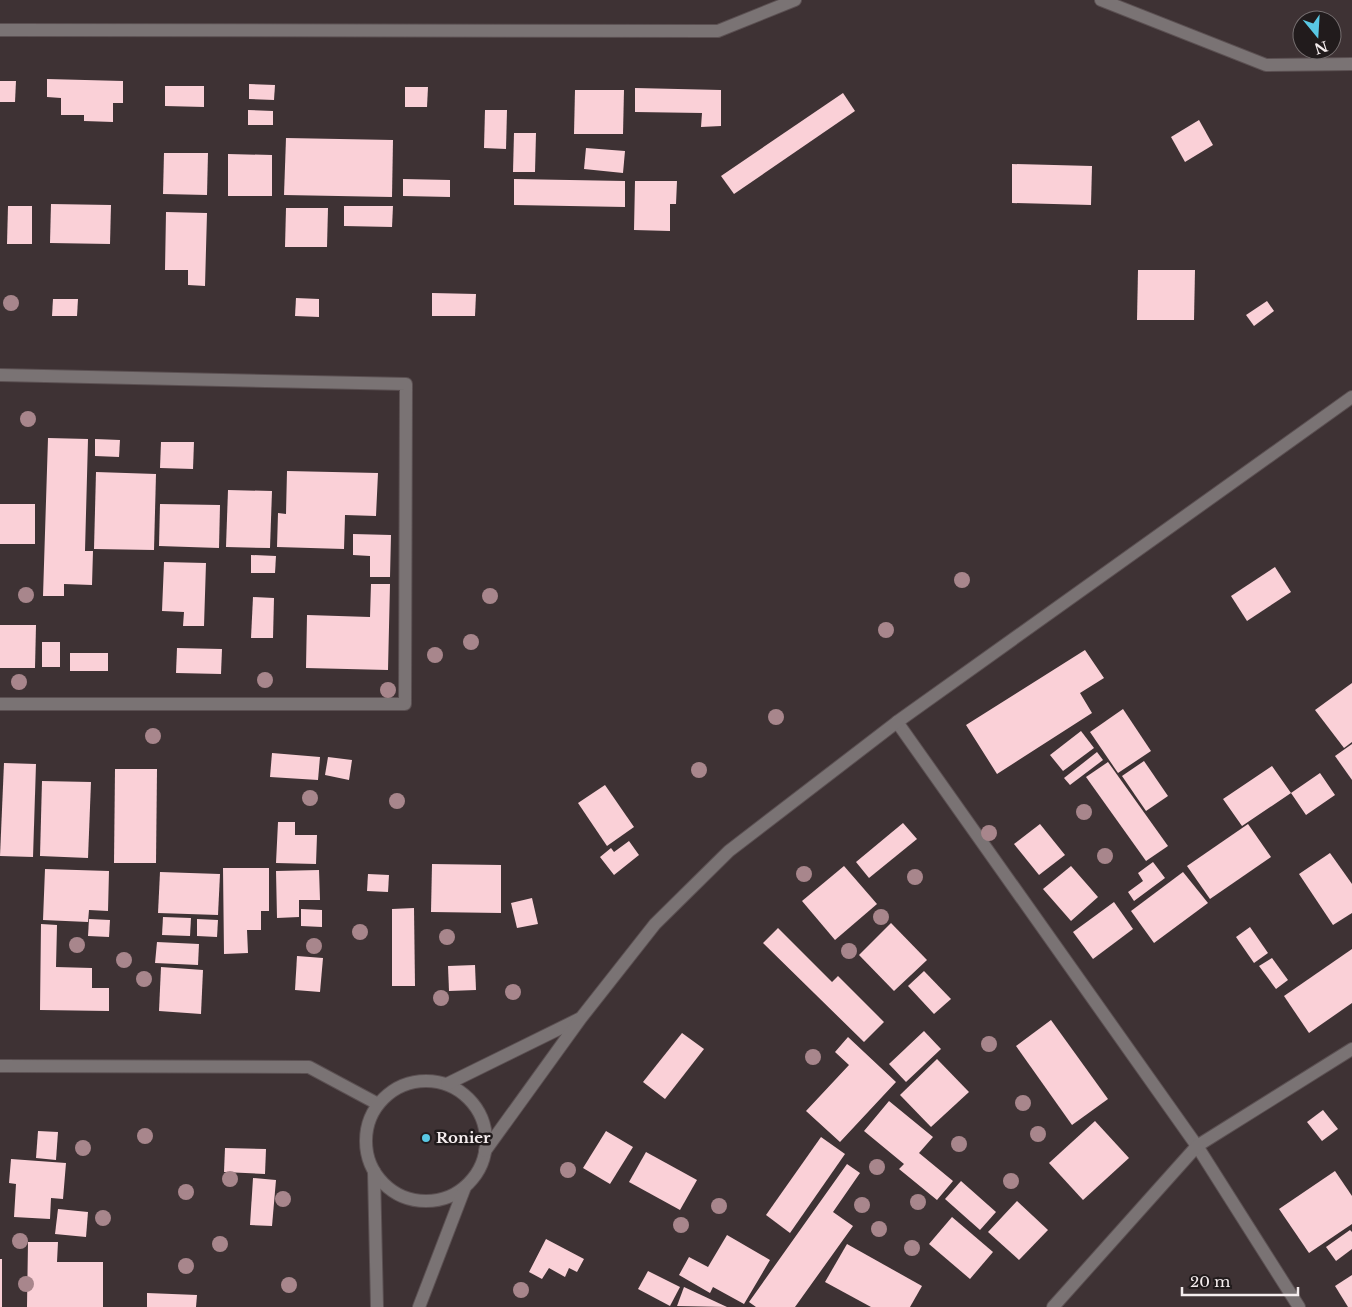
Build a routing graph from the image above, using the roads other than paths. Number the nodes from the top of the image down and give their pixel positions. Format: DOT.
graph roads {
  1 [pos="795,0"];
  2 [pos="1100,0"];
  3 [pos="0,30"];
  4 [pos="1352,64"];
  5 [pos="0,375"];
  6 [pos="1352,397"];
  7 [pos="0,704"];
  8 [pos="897,722"];
  9 [pos="581,1018"];
  10 [pos="1352,1049"];
  11 [pos="0,1066"];
  12 [pos="447,1084"];
  13 [pos="378,1104"];
  14 [pos="1197,1146"];
  15 [pos="485,1151"];
  16 [pos="374,1171"];
  17 [pos="465,1187"];
  18 [pos="377,1307"];
  19 [pos="419,1307"];
  20 [pos="1053,1307"];
  21 [pos="1300,1307"];
  1 -- 3 [label="street"];
  2 -- 4 [label="street"];
  5 -- 7 [label="street"];
  6 -- 8 [label="street"];
  8 -- 9 [label="street"];
  8 -- 14 [label="street"];
  9 -- 12 [label="street"];
  9 -- 15 [label="street"];
  10 -- 14 [label="street"];
  11 -- 13 [label="street"];
  12 -- 13 [label="street"];
  12 -- 15 [label="street"];
  13 -- 16 [label="street"];
  14 -- 20 [label="street"];
  14 -- 21 [label="street"];
  15 -- 17 [label="street"];
  16 -- 17 [label="street"];
  16 -- 18 [label="street"];
  17 -- 19 [label="street"];
}
